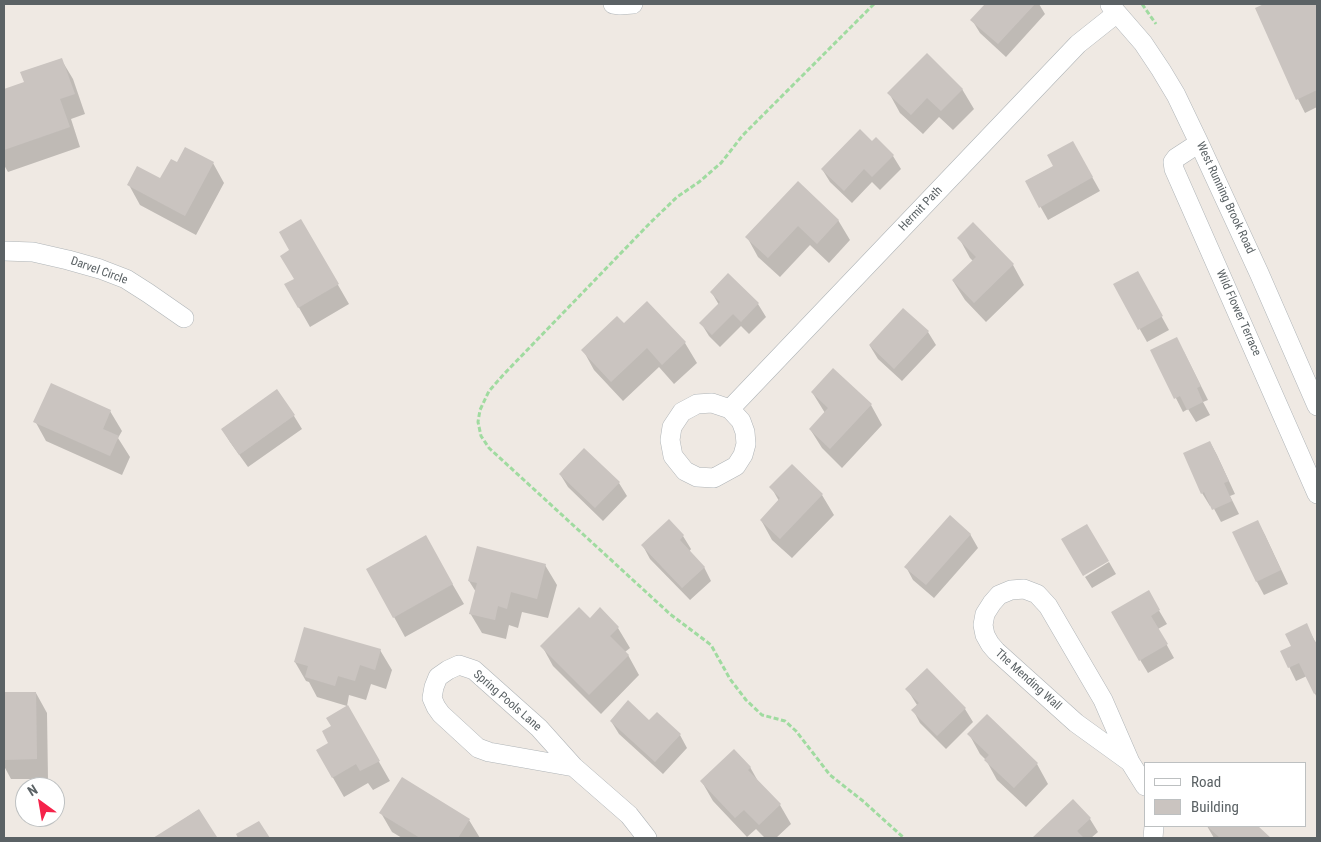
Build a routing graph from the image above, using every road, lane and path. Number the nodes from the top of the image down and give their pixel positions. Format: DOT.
graph roads {
  1 [pos="613,4"];
  2 [pos="633,4"];
  3 [pos="1113,9"];
  4 [pos="1199,143"];
  5 [pos="4,251"];
  6 [pos="184,318"];
  7 [pos="1317,406"];
  8 [pos="730,409"];
  9 [pos="1317,494"];
  10 [pos="1130,762"];
  11 [pos="574,766"];
  12 [pos="1144,784"];
  13 [pos="648,838"];
  1 -- 2 [label="street"];
  3 -- 4 [label="street, West Running Brook Road"];
  3 -- 8 [label="street, Hermit Path"];
  4 -- 7 [label="street, West Running Brook Road"];
  4 -- 9 [label="street, Wild Flower Terrace"];
  5 -- 6 [label="street, Darvel Circle"];
  8 -- 8 [label="street"];
  10 -- 10 [label="street, The Mending Wall"];
  10 -- 12 [label="street, The Mending Wall"];
  11 -- 11 [label="street, Spring Pools Lane"];
  11 -- 13 [label="street, Spring Pools Lane"];
}
